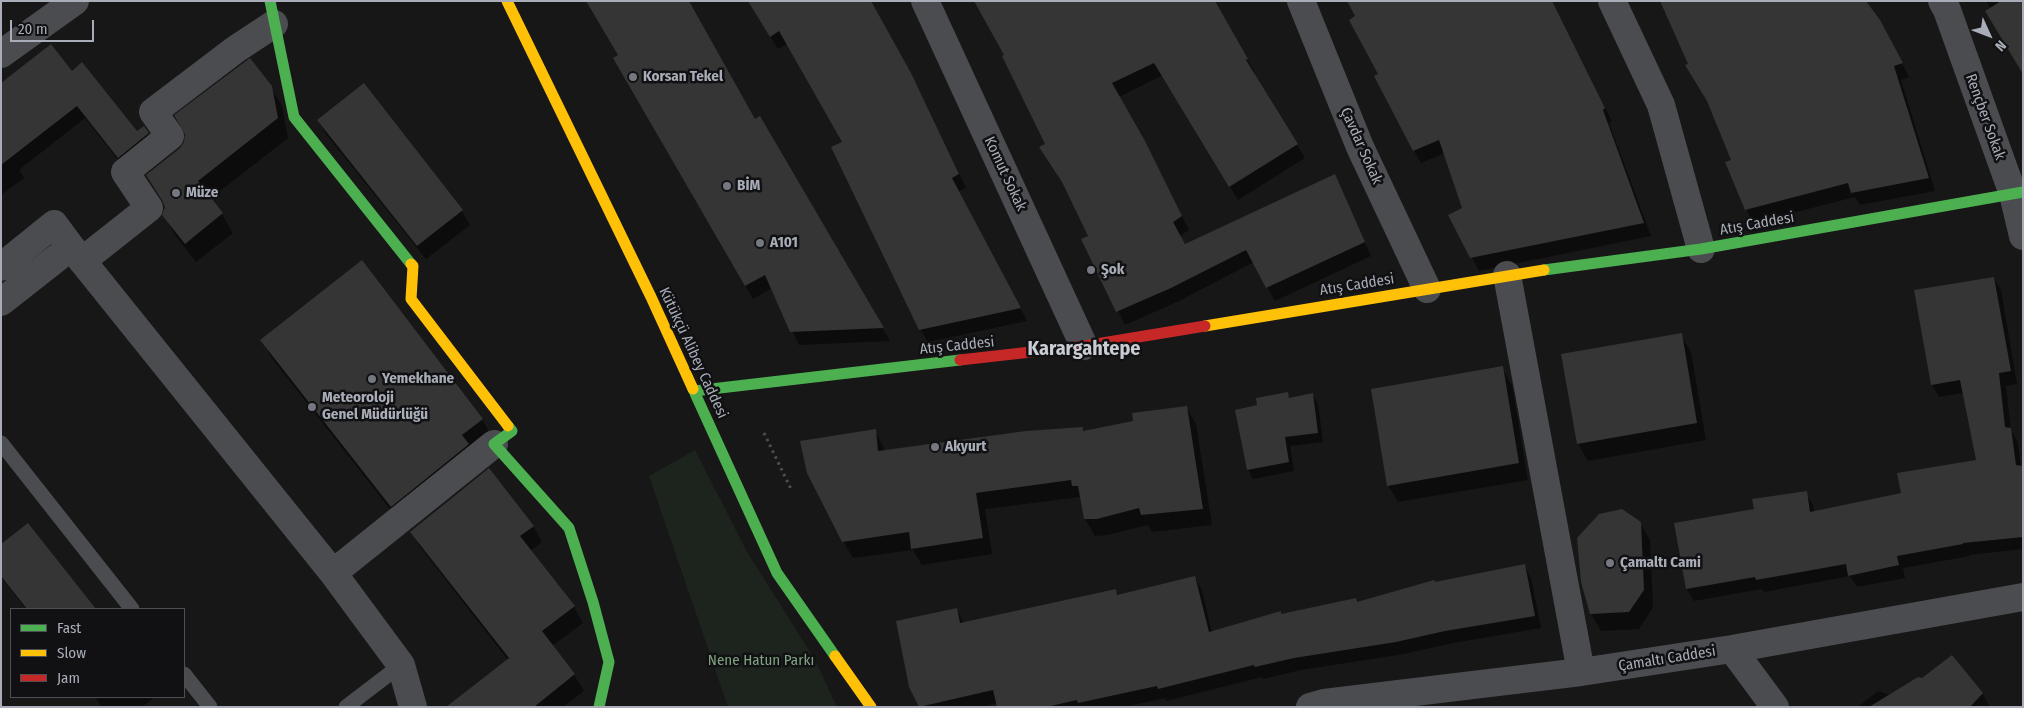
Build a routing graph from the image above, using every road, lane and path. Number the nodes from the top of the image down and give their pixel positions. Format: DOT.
graph roads {
  1 [pos="506,1"];
  2 [pos="926,1"];
  3 [pos="1301,1"];
  4 [pos="1612,1"];
  5 [pos="1942,1"];
  6 [pos="59,6"];
  7 [pos="272,12"];
  8 [pos="1,54"];
  9 [pos="2018,193"];
  10 [pos="2023,236"];
  11 [pos="1701,249"];
  12 [pos="76,254"];
  13 [pos="1,267"];
  14 [pos="1507,275"];
  15 [pos="1427,289"];
  16 [pos="1,302"];
  17 [pos="1084,346"];
  18 [pos="694,391"];
  19 [pos="764,433"];
  20 [pos="1,442"];
  21 [pos="494,444"];
  22 [pos="791,489"];
  23 [pos="333,573"];
  24 [pos="2023,597"];
  25 [pos="131,608"];
  26 [pos="1732,649"];
  27 [pos="400,665"];
  28 [pos="1580,672"];
  29 [pos="185,675"];
  30 [pos="210,707"];
  31 [pos="346,707"];
  32 [pos="413,707"];
  33 [pos="599,707"];
  34 [pos="870,707"];
  35 [pos="1310,707"];
  36 [pos="1775,707"];
  1 -- 18 [label="street, Kütükçü Alibey Caddesi"];
  2 -- 17 [label="street, Komut Sokak"];
  3 -- 15 [label="street, Çavdar Sokak"];
  4 -- 11 [label="street"];
  5 -- 9 [label="street, Rençber Sokak"];
  6 -- 8 [label="street"];
  7 -- 12 [label="street"];
  7 -- 21 [label="street"];
  9 -- 10 [label="street, Rençber Sokak"];
  9 -- 11 [label="street, Atış Caddesi"];
  11 -- 14 [label="street, Atış Caddesi"];
  12 -- 13 [label="street"];
  12 -- 16 [label="street"];
  12 -- 23 [label="street"];
  14 -- 15 [label="street, Atış Caddesi"];
  14 -- 28 [label="street"];
  15 -- 17 [label="street, Atış Caddesi"];
  17 -- 18 [label="street, Atış Caddesi"];
  18 -- 34 [label="street, Kütükçü Alibey Caddesi"];
  19 -- 22 [label="path"];
  20 -- 25 [label="lane"];
  21 -- 23 [label="street"];
  21 -- 33 [label="street"];
  23 -- 27 [label="street"];
  24 -- 26 [label="street, Çamaltı Caddesi"];
  26 -- 28 [label="street, Çamaltı Caddesi"];
  26 -- 36 [label="street"];
  27 -- 31 [label="lane"];
  27 -- 32 [label="street"];
  28 -- 35 [label="street, Çamaltı Caddesi"];
  29 -- 30 [label="lane"];
}
